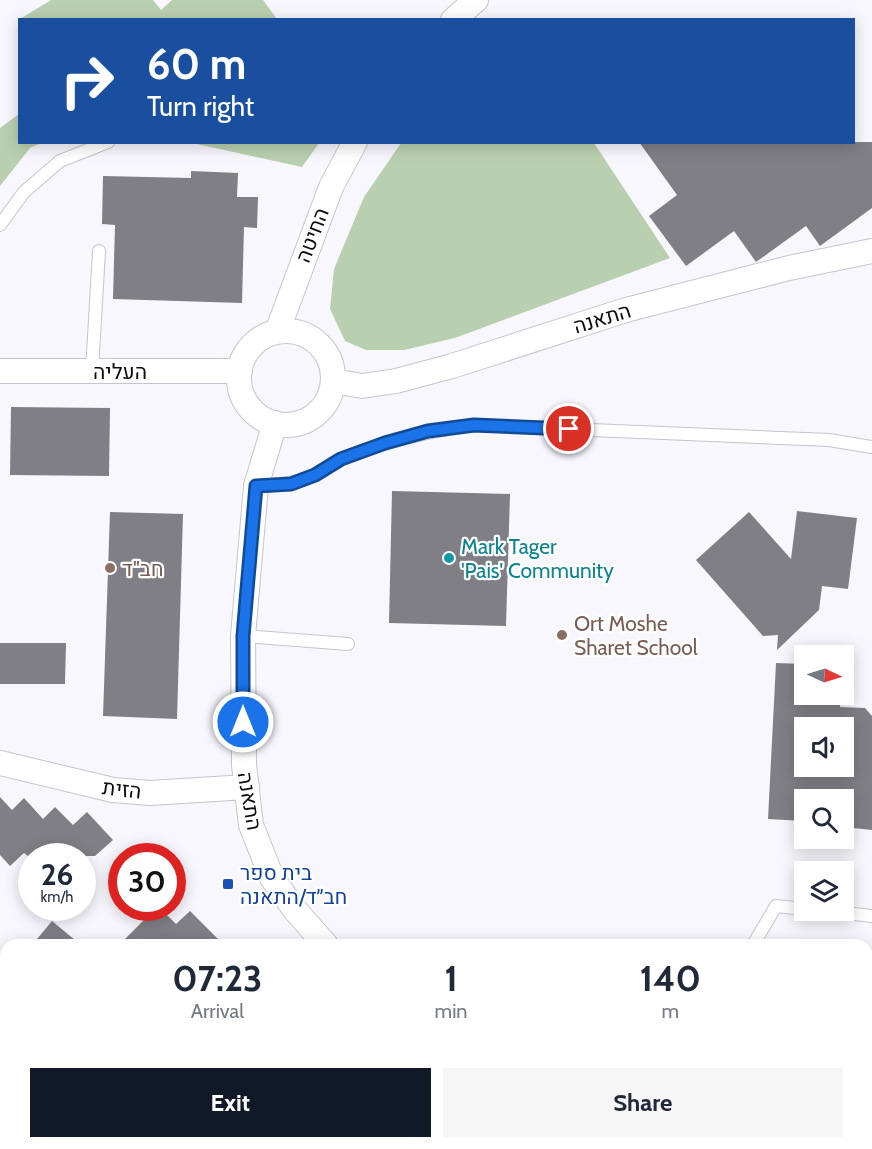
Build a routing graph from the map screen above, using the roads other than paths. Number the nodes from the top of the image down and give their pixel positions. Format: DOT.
graph roads {
  1 [pos="476,0"];
  2 [pos="455,18"];
  3 [pos="103,144"];
  4 [pos="354,144"];
  5 [pos="0,225"];
  6 [pos="872,251"];
  7 [pos="99,252"];
  8 [pos="277,332"];
  9 [pos="0,371"];
  10 [pos="92,371"];
  11 [pos="240,371"];
  12 [pos="333,381"];
  13 [pos="275,423"];
  14 [pos="872,447"];
  15 [pos="256,486"];
  16 [pos="243,636"];
  17 [pos="348,644"];
  18 [pos="0,763"];
  19 [pos="247,787"];
  20 [pos="794,908"];
  21 [pos="854,914"];
  22 [pos="872,916"];
  23 [pos="321,939"];
  24 [pos="757,939"];
  1 -- 2 [label="street"];
  3 -- 5 [label="lane"];
  4 -- 8 [label="street, החיטה"];
  6 -- 12 [label="street, התאנה"];
  7 -- 10 [label="lane"];
  8 -- 11 [label="street"];
  8 -- 12 [label="street"];
  9 -- 10 [label="street, העליה"];
  10 -- 11 [label="street, העליה"];
  11 -- 13 [label="street"];
  12 -- 13 [label="street"];
  13 -- 15 [label="street, התאנה"];
  14 -- 15 [label="lane"];
  15 -- 16 [label="street, התאנה"];
  16 -- 17 [label="lane"];
  16 -- 19 [label="street, התאנה"];
  18 -- 19 [label="street, הזית"];
  19 -- 23 [label="street, התאנה"];
  20 -- 24 [label="lane"];
  21 -- 22 [label="lane"];
}
